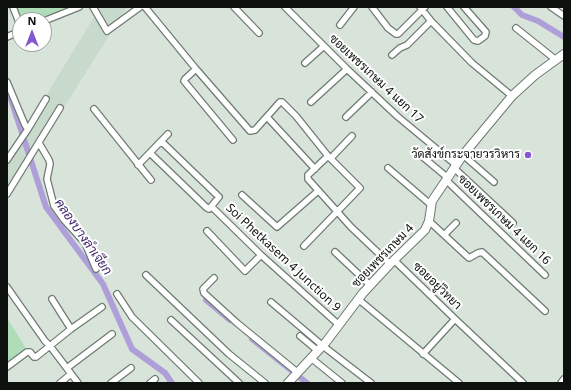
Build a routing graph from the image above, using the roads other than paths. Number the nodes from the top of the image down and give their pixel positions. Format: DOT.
graph roads {
  1 [pos="79,7"];
  2 [pos="93,7"];
  3 [pos="140,7"];
  4 [pos="145,7"];
  5 [pos="234,7"];
  6 [pos="285,7"];
  7 [pos="354,7"];
  8 [pos="372,7"];
  9 [pos="447,7"];
  10 [pos="464,7"];
  11 [pos="551,7"];
  12 [pos="423,8"];
  13 [pos="564,16"];
  14 [pos="52,19"];
  15 [pos="432,21"];
  16 [pos="340,25"];
  17 [pos="516,28"];
  18 [pos="259,33"];
  19 [pos="324,46"];
  20 [pos="564,54"];
  21 [pos="392,55"];
  22 [pos="556,60"];
  23 [pos="305,62"];
  24 [pos="196,69"];
  25 [pos="347,69"];
  26 [pos="7,82"];
  27 [pos="372,92"];
  28 [pos="512,96"];
  29 [pos="46,99"];
  30 [pos="311,102"];
  31 [pos="60,108"];
  32 [pos="94,109"];
  33 [pos="267,116"];
  34 [pos="346,117"];
  35 [pos="25,133"];
  36 [pos="168,134"];
  37 [pos="352,136"];
  38 [pos="233,140"];
  39 [pos="161,141"];
  40 [pos="39,143"];
  41 [pos="150,153"];
  42 [pos="418,153"];
  43 [pos="463,155"];
  44 [pos="330,157"];
  45 [pos="7,160"];
  46 [pos="138,165"];
  47 [pos="455,167"];
  48 [pos="388,168"];
  49 [pos="314,169"];
  50 [pos="447,179"];
  51 [pos="151,180"];
  52 [pos="494,182"];
  53 [pos="318,191"];
  54 [pos="7,194"];
  55 [pos="242,195"];
  56 [pos="430,204"];
  57 [pos="212,207"];
  58 [pos="337,212"];
  59 [pos="429,221"];
  60 [pos="456,223"];
  61 [pos="513,223"];
  62 [pos="208,231"];
  63 [pos="444,234"];
  64 [pos="304,246"];
  65 [pos="335,252"];
  66 [pos="261,255"];
  67 [pos="392,262"];
  68 [pos="96,269"];
  69 [pos="146,275"];
  70 [pos="545,275"];
  71 [pos="214,278"];
  72 [pos="370,285"];
  73 [pos="7,287"];
  74 [pos="117,294"];
  75 [pos="52,299"];
  76 [pos="358,300"];
  77 [pos="271,302"];
  78 [pos="102,307"];
  79 [pos="545,311"];
  80 [pos="455,319"];
  81 [pos="171,320"];
  82 [pos="339,325"];
  83 [pos="71,329"];
  84 [pos="112,334"];
  85 [pos="300,336"];
  86 [pos="50,346"];
  87 [pos="320,348"];
  88 [pos="423,354"];
  89 [pos="311,358"];
  90 [pos="7,367"];
  91 [pos="67,368"];
  92 [pos="131,368"];
  93 [pos="71,374"];
  94 [pos="296,374"];
  95 [pos="155,379"];
  96 [pos="564,379"];
  97 [pos="60,383"];
  98 [pos="78,383"];
  99 [pos="111,383"];
  100 [pos="150,383"];
  101 [pos="199,383"];
  102 [pos="239,383"];
  103 [pos="265,383"];
  104 [pos="288,383"];
  105 [pos="342,383"];
  106 [pos="371,383"];
  107 [pos="459,383"];
  108 [pos="523,383"];
  109 [pos="561,383"];
  1 -- 14 [label="street"];
  2 -- 3 [label="street"];
  4 -- 24 [label="street"];
  5 -- 18 [label="street"];
  6 -- 19 [label="street, ซอยเพชรเกษม 4 แยก 17"];
  7 -- 16 [label="street"];
  8 -- 12 [label="street"];
  9 -- 10 [label="street"];
  11 -- 13 [label="street"];
  12 -- 15 [label="street"];
  15 -- 21 [label="street"];
  15 -- 28 [label="street"];
  17 -- 22 [label="street"];
  19 -- 23 [label="street"];
  19 -- 25 [label="street, ซอยเพชรเกษม 4 แยก 17"];
  20 -- 22 [label="street"];
  22 -- 28 [label="street"];
  24 -- 33 [label="street"];
  24 -- 38 [label="street"];
  25 -- 27 [label="street, ซอยเพชรเกษม 4 แยก 17"];
  25 -- 30 [label="street"];
  26 -- 35 [label="street"];
  27 -- 34 [label="street"];
  27 -- 47 [label="street, ซอยเพชรเกษม 4 แยก 17"];
  28 -- 43 [label="street"];
  29 -- 35 [label="street"];
  31 -- 40 [label="street"];
  32 -- 46 [label="street"];
  33 -- 44 [label="street"];
  33 -- 49 [label="street"];
  35 -- 45 [label="street"];
  36 -- 39 [label="street"];
  37 -- 44 [label="street"];
  39 -- 41 [label="street"];
  39 -- 57 [label="street"];
  40 -- 54 [label="street"];
  40 -- 68 [label="street"];
  41 -- 46 [label="street"];
  41 -- 57 [label="street, Soi Phetkasem 4 Junction 9"];
  42 -- 50 [label="street, ซอยเพชรเกษม 4 แยก 16"];
  43 -- 47 [label="street"];
  43 -- 52 [label="street"];
  44 -- 49 [label="street"];
  44 -- 58 [label="street"];
  46 -- 51 [label="street"];
  47 -- 50 [label="street"];
  47 -- 61 [label="street, ซอยเพชรเกษม 4 แยก 17"];
  48 -- 56 [label="street"];
  49 -- 53 [label="street, ซอยอยู่วิทยา"];
  50 -- 56 [label="street"];
  50 -- 70 [label="street, ซอยเพชรเกษม 4 แยก 16"];
  53 -- 55 [label="street"];
  53 -- 58 [label="street, ซอยอยู่วิทยา"];
  56 -- 59 [label="street, ซอยเพชรเกษม 4"];
  57 -- 66 [label="street, Soi Phetkasem 4 Junction 9"];
  58 -- 64 [label="street"];
  58 -- 67 [label="street, ซอยอยู่วิทยา"];
  59 -- 63 [label="street"];
  59 -- 67 [label="street, ซอยเพชรเกษม 4"];
  60 -- 63 [label="street"];
  62 -- 66 [label="street"];
  63 -- 79 [label="street"];
  65 -- 72 [label="street"];
  66 -- 82 [label="street, Soi Phetkasem 4 Junction 9"];
  67 -- 72 [label="street, ซอยเพชรเกษม 4"];
  67 -- 80 [label="street, ซอยอยู่วิทยา"];
  69 -- 103 [label="street"];
  71 -- 94 [label="street"];
  72 -- 76 [label="street, ซอยเพชรเกษม 4"];
  73 -- 86 [label="street"];
  74 -- 101 [label="street"];
  75 -- 83 [label="street"];
  76 -- 82 [label="street, ซอยเพชรเกษม 4"];
  76 -- 88 [label="street"];
  77 -- 87 [label="street"];
  78 -- 83 [label="street"];
  80 -- 88 [label="street"];
  80 -- 108 [label="street, ซอยอยู่วิทยา"];
  81 -- 102 [label="street"];
  82 -- 87 [label="street, ซอยเพชรเกษม 4"];
  83 -- 86 [label="street"];
  84 -- 91 [label="street"];
  85 -- 87 [label="street"];
  86 -- 90 [label="street"];
  86 -- 91 [label="street"];
  87 -- 89 [label="street, ซอยเพชรเกษม 4"];
  87 -- 106 [label="street"];
  88 -- 107 [label="street"];
  89 -- 94 [label="street, ซอยเพชรเกษม 4"];
  89 -- 105 [label="street"];
  91 -- 93 [label="street"];
  92 -- 99 [label="street"];
  93 -- 97 [label="street"];
  93 -- 98 [label="street"];
  94 -- 104 [label="street, ซอยเพชรเกษม 4"];
  95 -- 100 [label="street"];
  96 -- 109 [label="street"];
}
